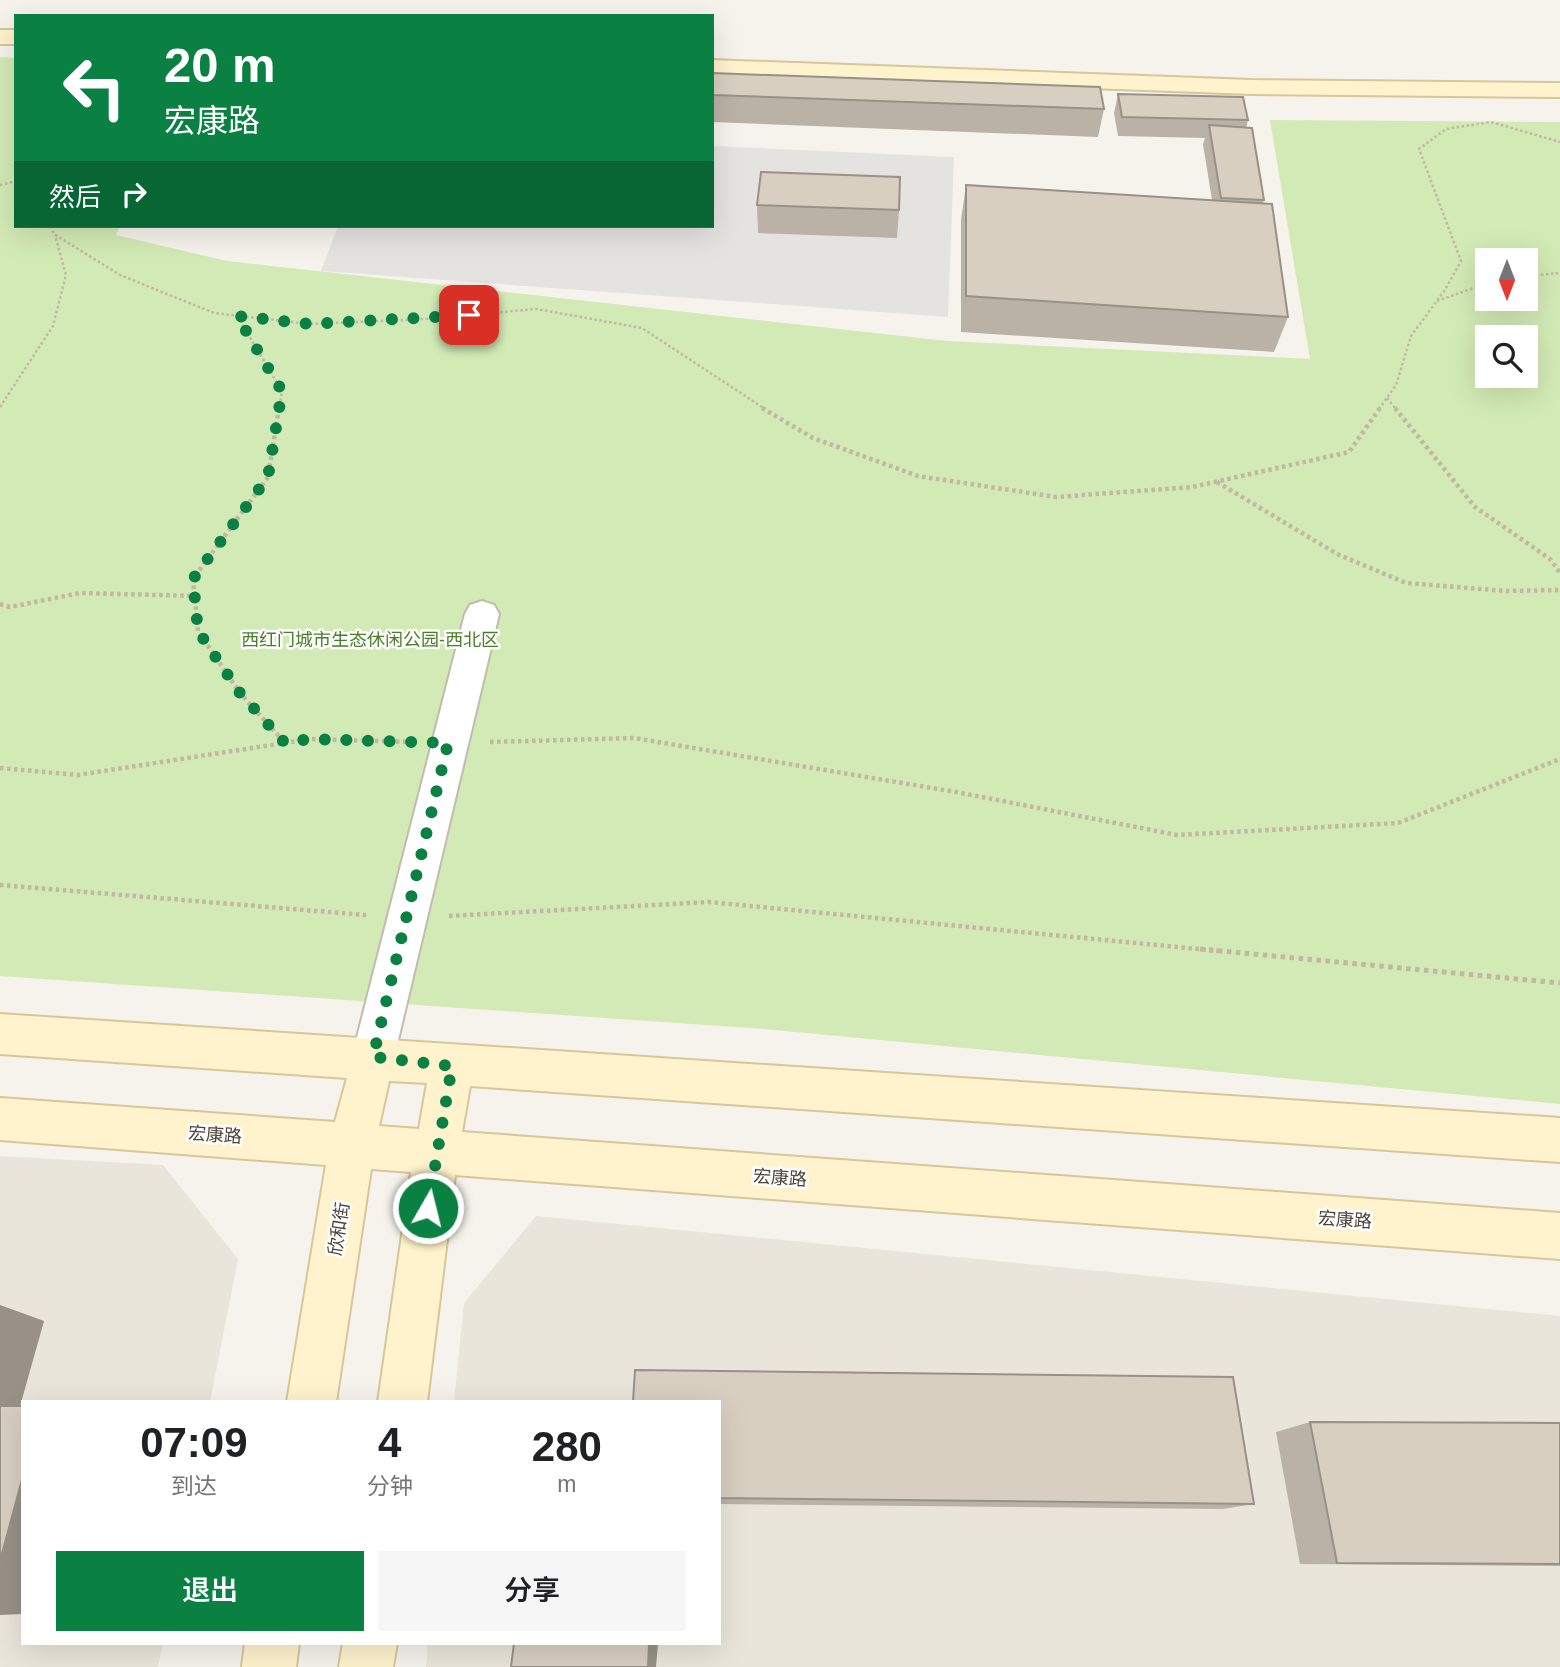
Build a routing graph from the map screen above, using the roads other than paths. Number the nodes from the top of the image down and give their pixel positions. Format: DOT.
graph roads {
  1 [pos="714,67"];
  2 [pos="1560,90"];
  3 [pos="482,614"];
  4 [pos="0,1034"];
  5 [pos="373,1057"];
  6 [pos="452,1066"];
  7 [pos="0,1119"];
  8 [pos="1560,1140"];
  9 [pos="352,1145"];
  10 [pos="436,1153"];
  11 [pos="1560,1236"];
  12 [pos="311,1400"];
  13 [pos="402,1400"];
  14 [pos="272,1645"];
  15 [pos="370,1645"];
  16 [pos="268,1667"];
  17 [pos="366,1667"];
  1 -- 2 [label="main road"];
  3 -- 5 [label="street"];
  4 -- 5 [label="main road"];
  5 -- 6 [label="main road"];
  5 -- 9 [label="main road, 欣和街"];
  6 -- 8 [label="main road"];
  6 -- 10 [label="main road"];
  7 -- 9 [label="main road, 宏康路"];
  9 -- 10 [label="main road, 宏康路"];
  9 -- 12 [label="main road, 欣和街"];
  10 -- 11 [label="main road, 宏康路"];
  10 -- 13 [label="main road"];
  14 -- 16 [label="main road"];
  15 -- 17 [label="main road"];
}
